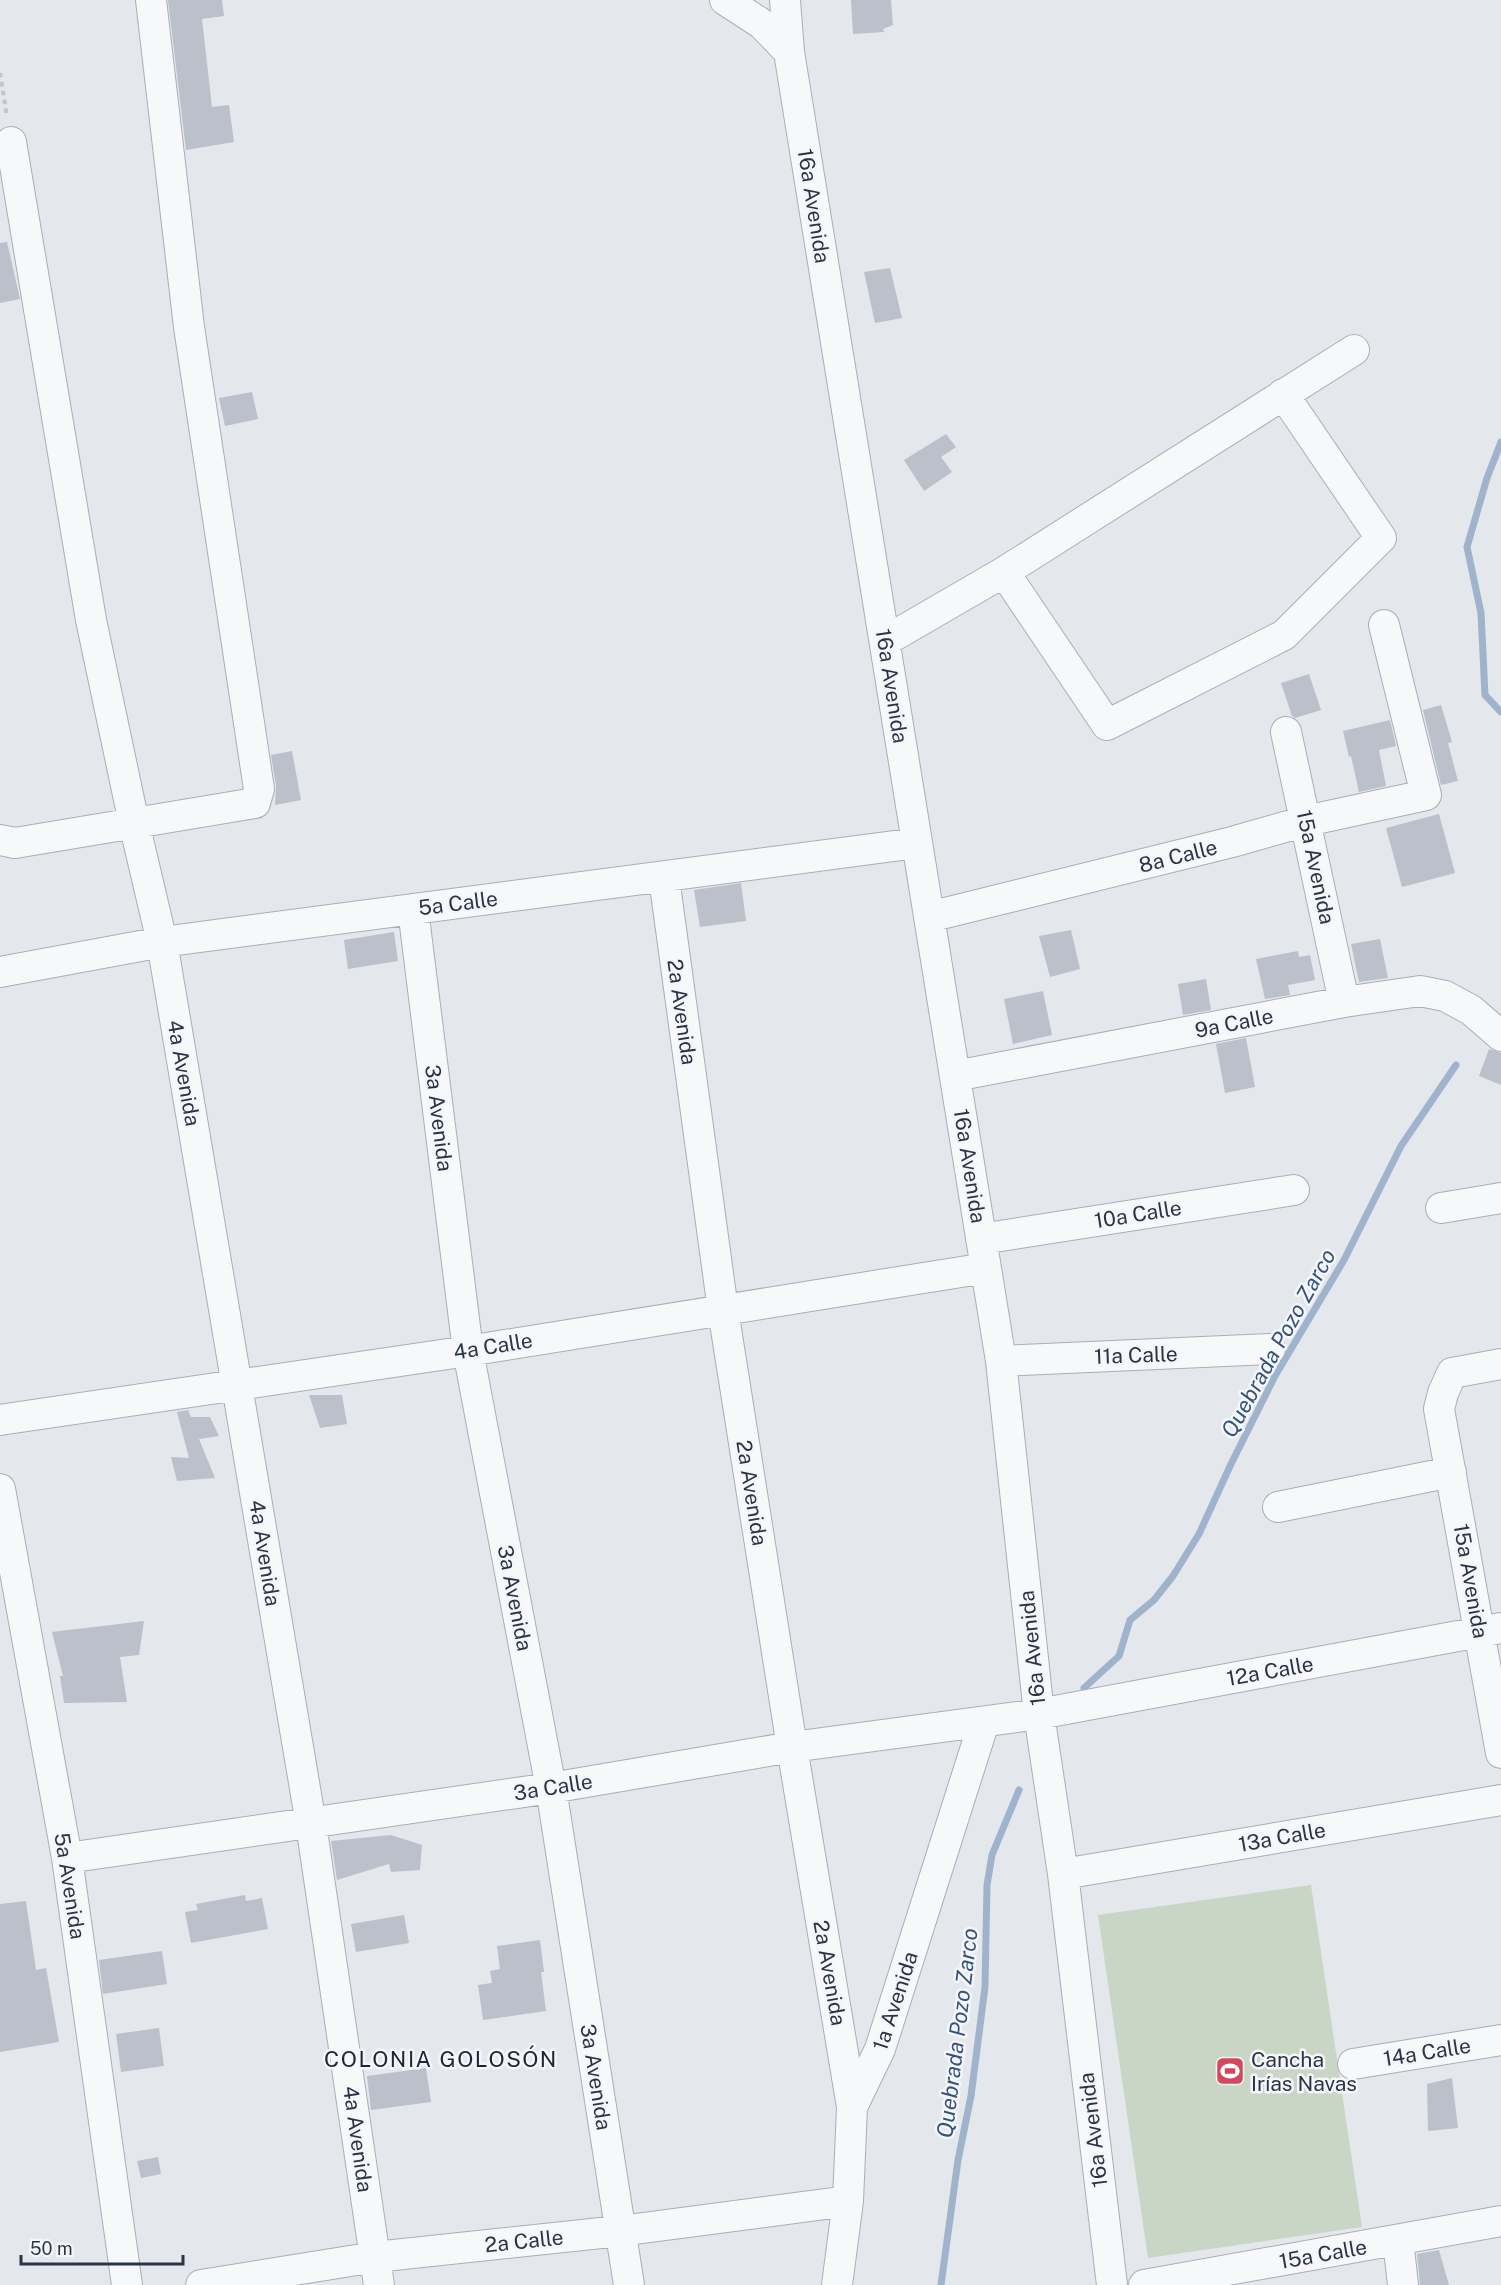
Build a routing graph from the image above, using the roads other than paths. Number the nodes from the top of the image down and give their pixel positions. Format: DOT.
graph roads {
  1 [pos="151,0"];
  2 [pos="725,0"];
  3 [pos="785,0"];
  4 [pos="789,52"];
  5 [pos="11,142"];
  6 [pos="1354,350"];
  7 [pos="1283,394"];
  8 [pos="1004,572"];
  9 [pos="1384,625"];
  10 [pos="885,641"];
  11 [pos="1286,732"];
  12 [pos="1306,821"];
  13 [pos="134,823"];
  14 [pos="0,840"];
  15 [pos="917,843"];
  16 [pos="664,878"];
  17 [pos="414,909"];
  18 [pos="929,917"];
  19 [pos="162,942"];
  20 [pos="0,972"];
  21 [pos="1344,1002"];
  22 [pos="1501,1036"];
  23 [pos="955,1076"];
  24 [pos="1294,1190"];
  25 [pos="1501,1198"];
  26 [pos="1441,1208"];
  27 [pos="981,1239"];
  28 [pos="986,1268"];
  29 [pos="723,1310"];
  30 [pos="1270,1349"];
  31 [pos="468,1351"];
  32 [pos="1001,1360"];
  33 [pos="1501,1364"];
  34 [pos="237,1383"];
  35 [pos="0,1420"];
  36 [pos="1451,1472"];
  37 [pos="0,1489"];
  38 [pos="1278,1507"];
  39 [pos="1491,1630"];
  40 [pos="1039,1714"];
  41 [pos="984,1722"];
  42 [pos="792,1747"];
  43 [pos="1501,1753"];
  44 [pos="551,1788"];
  45 [pos="1501,1800"];
  46 [pos="310,1824"];
  47 [pos="67,1858"];
  48 [pos="1063,1874"];
  49 [pos="1501,2040"];
  50 [pos="1353,2064"];
  51 [pos="852,2107"];
  52 [pos="848,2201"];
  53 [pos="1501,2221"];
  54 [pos="620,2231"];
  55 [pos="1398,2240"];
  56 [pos="377,2271"];
  57 [pos="127,2285"];
  58 [pos="201,2285"];
  59 [pos="629,2285"];
  60 [pos="837,2285"];
  61 [pos="1112,2285"];
  62 [pos="1144,2285"];
  63 [pos="1403,2285"];
  1 -- 13 [label="street"];
  2 -- 4 [label="street"];
  3 -- 4 [label="street, 16a Avenida"];
  4 -- 10 [label="street, 16a Avenida"];
  5 -- 13 [label="street, 4a Avenida"];
  6 -- 7 [label="street"];
  7 -- 8 [label="street"];
  7 -- 8 [label="street"];
  8 -- 10 [label="street"];
  9 -- 12 [label="street, 8a Calle"];
  10 -- 15 [label="street, 16a Avenida"];
  11 -- 12 [label="street, 15a Avenida"];
  12 -- 18 [label="street, 8a Calle"];
  12 -- 21 [label="street, 15a Avenida"];
  13 -- 14 [label="street"];
  13 -- 19 [label="street, 4a Avenida"];
  15 -- 16 [label="street, 5a Calle"];
  15 -- 18 [label="street, 16a Avenida"];
  16 -- 17 [label="street, 5a Calle"];
  16 -- 29 [label="street, 2a Avenida"];
  17 -- 19 [label="street, 5a Calle"];
  17 -- 31 [label="street, 3a Avenida"];
  18 -- 23 [label="street, 16a Avenida"];
  19 -- 20 [label="street, 5a Calle"];
  19 -- 34 [label="street, 4a Avenida"];
  21 -- 22 [label="street, 9a Calle"];
  21 -- 23 [label="street, 9a Calle"];
  23 -- 27 [label="street, 16a Avenida"];
  24 -- 27 [label="street, 10a Calle"];
  25 -- 26 [label="street"];
  27 -- 28 [label="street, 16a Avenida"];
  28 -- 29 [label="street, 4a Calle"];
  28 -- 32 [label="street, 16a Avenida"];
  29 -- 31 [label="street, 4a Calle"];
  29 -- 42 [label="street, 2a Avenida"];
  30 -- 32 [label="street, 11a Calle"];
  31 -- 34 [label="street, 4a Calle"];
  31 -- 44 [label="street, 3a Avenida"];
  32 -- 40 [label="street, 16a Avenida"];
  33 -- 36 [label="street, 15a Avenida"];
  34 -- 35 [label="street, 4a Calle"];
  34 -- 46 [label="street, 4a Avenida"];
  36 -- 38 [label="street"];
  36 -- 39 [label="street, 15a Avenida"];
  37 -- 47 [label="street, 5a Avenida"];
  39 -- 40 [label="street, 12a Calle"];
  39 -- 43 [label="street, 15a Avenida"];
  40 -- 41 [label="street, 3a Calle"];
  40 -- 48 [label="street, 16a Avenida"];
  41 -- 42 [label="street, 3a Calle"];
  41 -- 51 [label="street, 1a Avenida"];
  42 -- 44 [label="street, 3a Calle"];
  42 -- 51 [label="street, 2a Avenida"];
  44 -- 46 [label="street, 3a Calle"];
  44 -- 54 [label="street, 3a Avenida"];
  45 -- 48 [label="street, 13a Calle"];
  46 -- 47 [label="street, 3a Calle"];
  46 -- 56 [label="street, 4a Avenida"];
  47 -- 57 [label="street, 5a Avenida"];
  48 -- 61 [label="street, 16a Avenida"];
  49 -- 50 [label="street, 14a Calle"];
  51 -- 52 [label="street, 1a Avenida"];
  52 -- 54 [label="street, 2a Calle"];
  52 -- 60 [label="street, 1a Avenida"];
  53 -- 55 [label="street, 15a Calle"];
  54 -- 56 [label="street, 2a Calle"];
  54 -- 59 [label="street, 3a Avenida"];
  55 -- 62 [label="street, 15a Calle"];
  55 -- 63 [label="street"];
  56 -- 58 [label="street, 2a Calle"];
}
